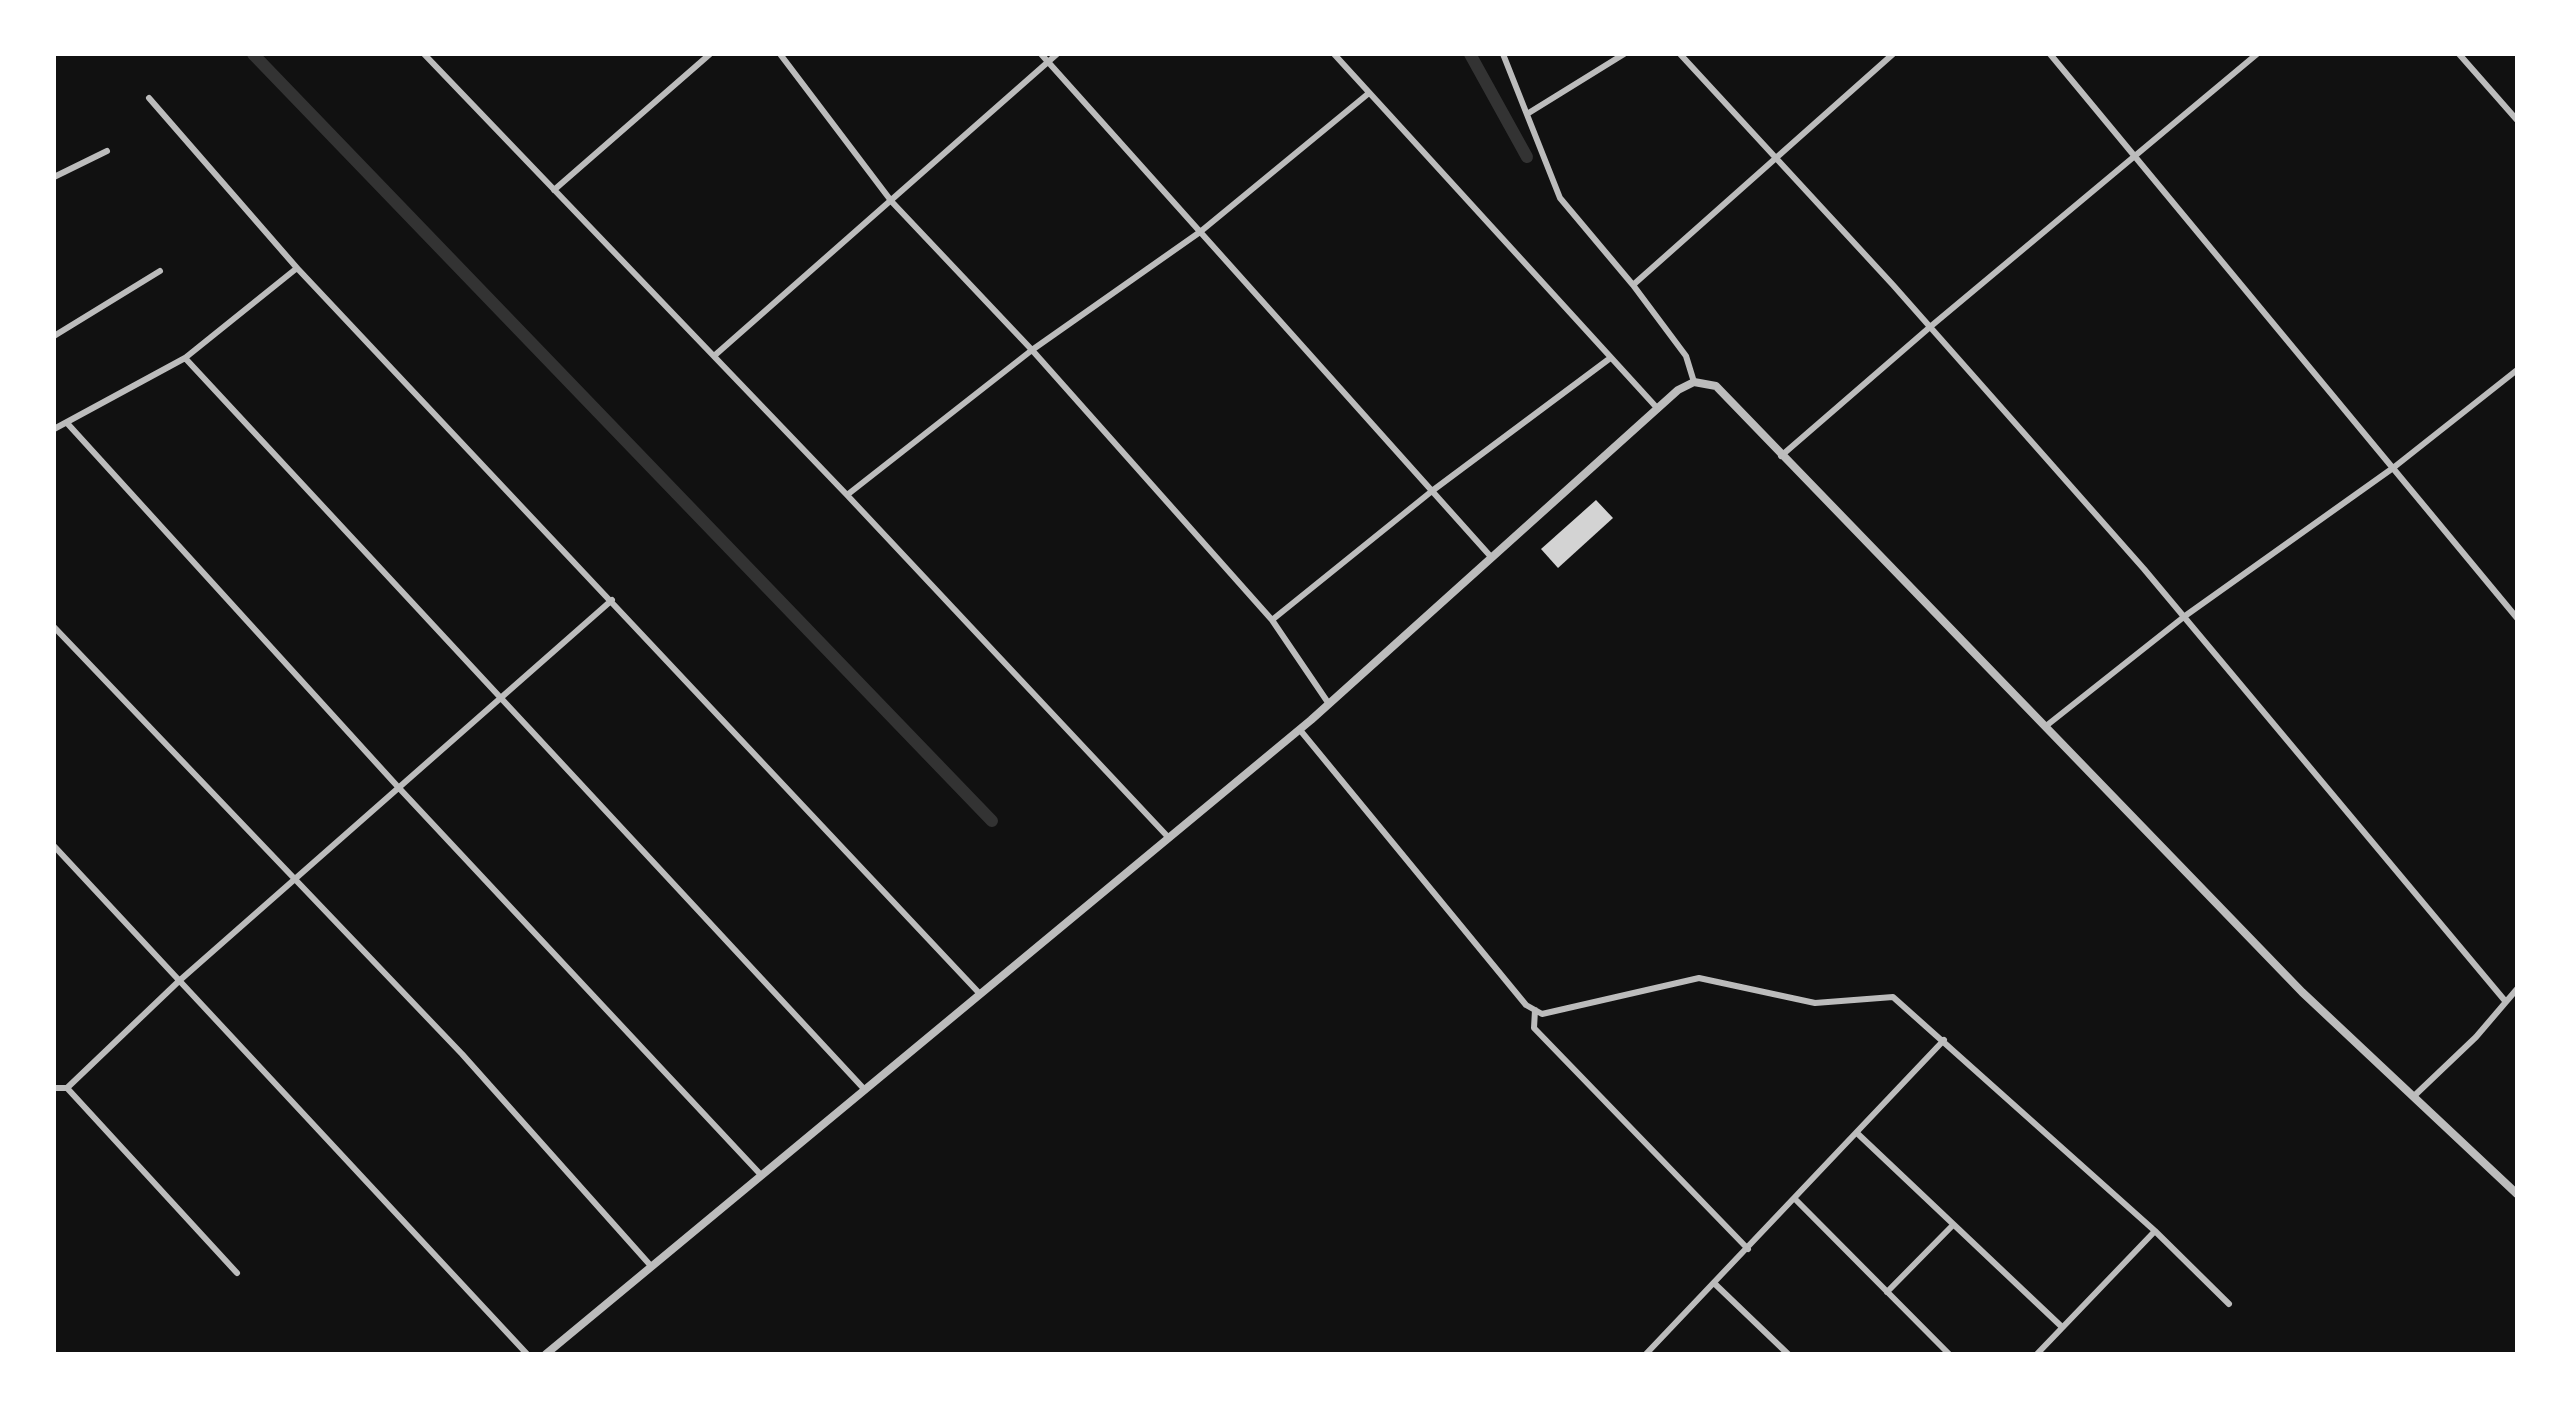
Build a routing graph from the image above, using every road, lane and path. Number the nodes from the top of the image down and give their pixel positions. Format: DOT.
graph roads {
  1 [pos="710,54"];
  2 [pos="780,54"];
  3 [pos="1041,54"];
  4 [pos="1057,54"];
  5 [pos="1334,54"];
  6 [pos="1503,54"];
  7 [pos="1624,54"];
  8 [pos="1680,54"];
  9 [pos="1893,54"];
  10 [pos="2050,54"];
  11 [pos="2257,54"];
  12 [pos="2459,54"];
  13 [pos="427,55"];
  14 [pos="1048,62"];
  15 [pos="1369,93"];
  16 [pos="149,98"];
  17 [pos="1527,114"];
  18 [pos="2517,120"];
  19 [pos="107,151"];
  20 [pos="2135,156"];
  21 [pos="1775,158"];
  22 [pos="54,177"];
  23 [pos="554,190"];
  24 [pos="892,202"];
  25 [pos="1200,232"];
  26 [pos="297,268"];
  27 [pos="160,271"];
  28 [pos="1633,285"];
  29 [pos="1930,327"];
  30 [pos="54,336"];
  31 [pos="1032,350"];
  32 [pos="714,356"];
  33 [pos="185,358"];
  34 [pos="1609,359"];
  35 [pos="2517,370"];
  36 [pos="1694,382"];
  37 [pos="1658,409"];
  38 [pos="67,423"];
  39 [pos="54,429"];
  40 [pos="1781,456"];
  41 [pos="2393,468"];
  42 [pos="1432,491"];
  43 [pos="847,495"];
  44 [pos="1492,558"];
  45 [pos="612,600"];
  46 [pos="2185,616"];
  47 [pos="2517,618"];
  48 [pos="1272,620"];
  49 [pos="54,627"];
  50 [pos="502,696"];
  51 [pos="1329,704"];
  52 [pos="2046,726"];
  53 [pos="1300,730"];
  54 [pos="399,788"];
  55 [pos="1169,838"];
  56 [pos="54,846"];
  57 [pos="296,882"];
  58 [pos="179,981"];
  59 [pos="2517,989"];
  60 [pos="980,994"];
  61 [pos="2506,1002"];
  62 [pos="1535,1010"];
  63 [pos="1944,1040"];
  64 [pos="54,1088"];
  65 [pos="67,1088"];
  66 [pos="865,1090"];
  67 [pos="2413,1097"];
  68 [pos="1858,1134"];
  69 [pos="761,1175"];
  70 [pos="2517,1194"];
  71 [pos="1795,1199"];
  72 [pos="1952,1226"];
  73 [pos="2155,1231"];
  74 [pos="1748,1249"];
  75 [pos="651,1266"];
  76 [pos="237,1273"];
  77 [pos="1715,1284"];
  78 [pos="1887,1292"];
  79 [pos="2229,1304"];
  80 [pos="2062,1327"];
  81 [pos="527,1354"];
  82 [pos="546,1354"];
  83 [pos="1646,1354"];
  84 [pos="1788,1354"];
  85 [pos="1949,1354"];
  86 [pos="2037,1354"];
  1 -- 23 [label="street"];
  2 -- 24 [label="street"];
  3 -- 14 [label="street"];
  4 -- 14 [label="street"];
  5 -- 15 [label="street"];
  6 -- 17 [label="street"];
  7 -- 17 [label="street"];
  8 -- 21 [label="street"];
  9 -- 21 [label="street"];
  10 -- 20 [label="street"];
  11 -- 20 [label="street"];
  12 -- 18 [label="street"];
  13 -- 23 [label="street"];
  14 -- 24 [label="street"];
  14 -- 25 [label="street"];
  15 -- 25 [label="street"];
  15 -- 34 [label="street"];
  16 -- 26 [label="street"];
  17 -- 28 [label="street"];
  19 -- 22 [label="street"];
  20 -- 29 [label="street"];
  20 -- 41 [label="street"];
  21 -- 28 [label="street"];
  21 -- 29 [label="street"];
  23 -- 32 [label="street"];
  24 -- 31 [label="street"];
  24 -- 32 [label="street"];
  25 -- 31 [label="street"];
  25 -- 42 [label="street"];
  26 -- 33 [label="street"];
  26 -- 45 [label="street"];
  27 -- 30 [label="street"];
  28 -- 36 [label="street"];
  29 -- 40 [label="street"];
  29 -- 46 [label="street"];
  31 -- 43 [label="street"];
  31 -- 48 [label="street"];
  32 -- 43 [label="street"];
  33 -- 38 [label="street"];
  33 -- 50 [label="street"];
  34 -- 37 [label="street"];
  34 -- 42 [label="street"];
  35 -- 41 [label="street"];
  36 -- 37 [label="street"];
  36 -- 40 [label="street"];
  37 -- 44 [label="street"];
  38 -- 39 [label="street"];
  38 -- 54 [label="street"];
  40 -- 52 [label="street"];
  41 -- 46 [label="street"];
  41 -- 47 [label="street"];
  42 -- 44 [label="street"];
  42 -- 48 [label="street"];
  43 -- 55 [label="street"];
  44 -- 51 [label="street"];
  45 -- 50 [label="street"];
  45 -- 60 [label="street"];
  46 -- 52 [label="street"];
  46 -- 61 [label="street"];
  48 -- 51 [label="street"];
  49 -- 57 [label="street"];
  50 -- 54 [label="street"];
  50 -- 66 [label="street"];
  51 -- 53 [label="street"];
  52 -- 67 [label="street"];
  53 -- 55 [label="street"];
  53 -- 62 [label="street"];
  54 -- 57 [label="street"];
  54 -- 69 [label="street"];
  55 -- 60 [label="street"];
  56 -- 58 [label="street"];
  57 -- 58 [label="street"];
  57 -- 75 [label="street"];
  58 -- 65 [label="street"];
  58 -- 81 [label="street"];
  59 -- 61 [label="street"];
  60 -- 66 [label="street"];
  61 -- 67 [label="street"];
  62 -- 63 [label="street"];
  62 -- 74 [label="street"];
  63 -- 68 [label="street"];
  63 -- 73 [label="street"];
  64 -- 65 [label="street"];
  65 -- 76 [label="street"];
  66 -- 69 [label="street"];
  67 -- 70 [label="street"];
  68 -- 71 [label="street"];
  68 -- 72 [label="street"];
  69 -- 75 [label="street"];
  71 -- 74 [label="street"];
  71 -- 78 [label="street"];
  72 -- 78 [label="street"];
  72 -- 80 [label="street"];
  73 -- 79 [label="street"];
  73 -- 80 [label="street"];
  74 -- 77 [label="street"];
  75 -- 82 [label="street"];
  77 -- 83 [label="street"];
  77 -- 84 [label="street"];
  78 -- 85 [label="street"];
  80 -- 86 [label="street"];
}
